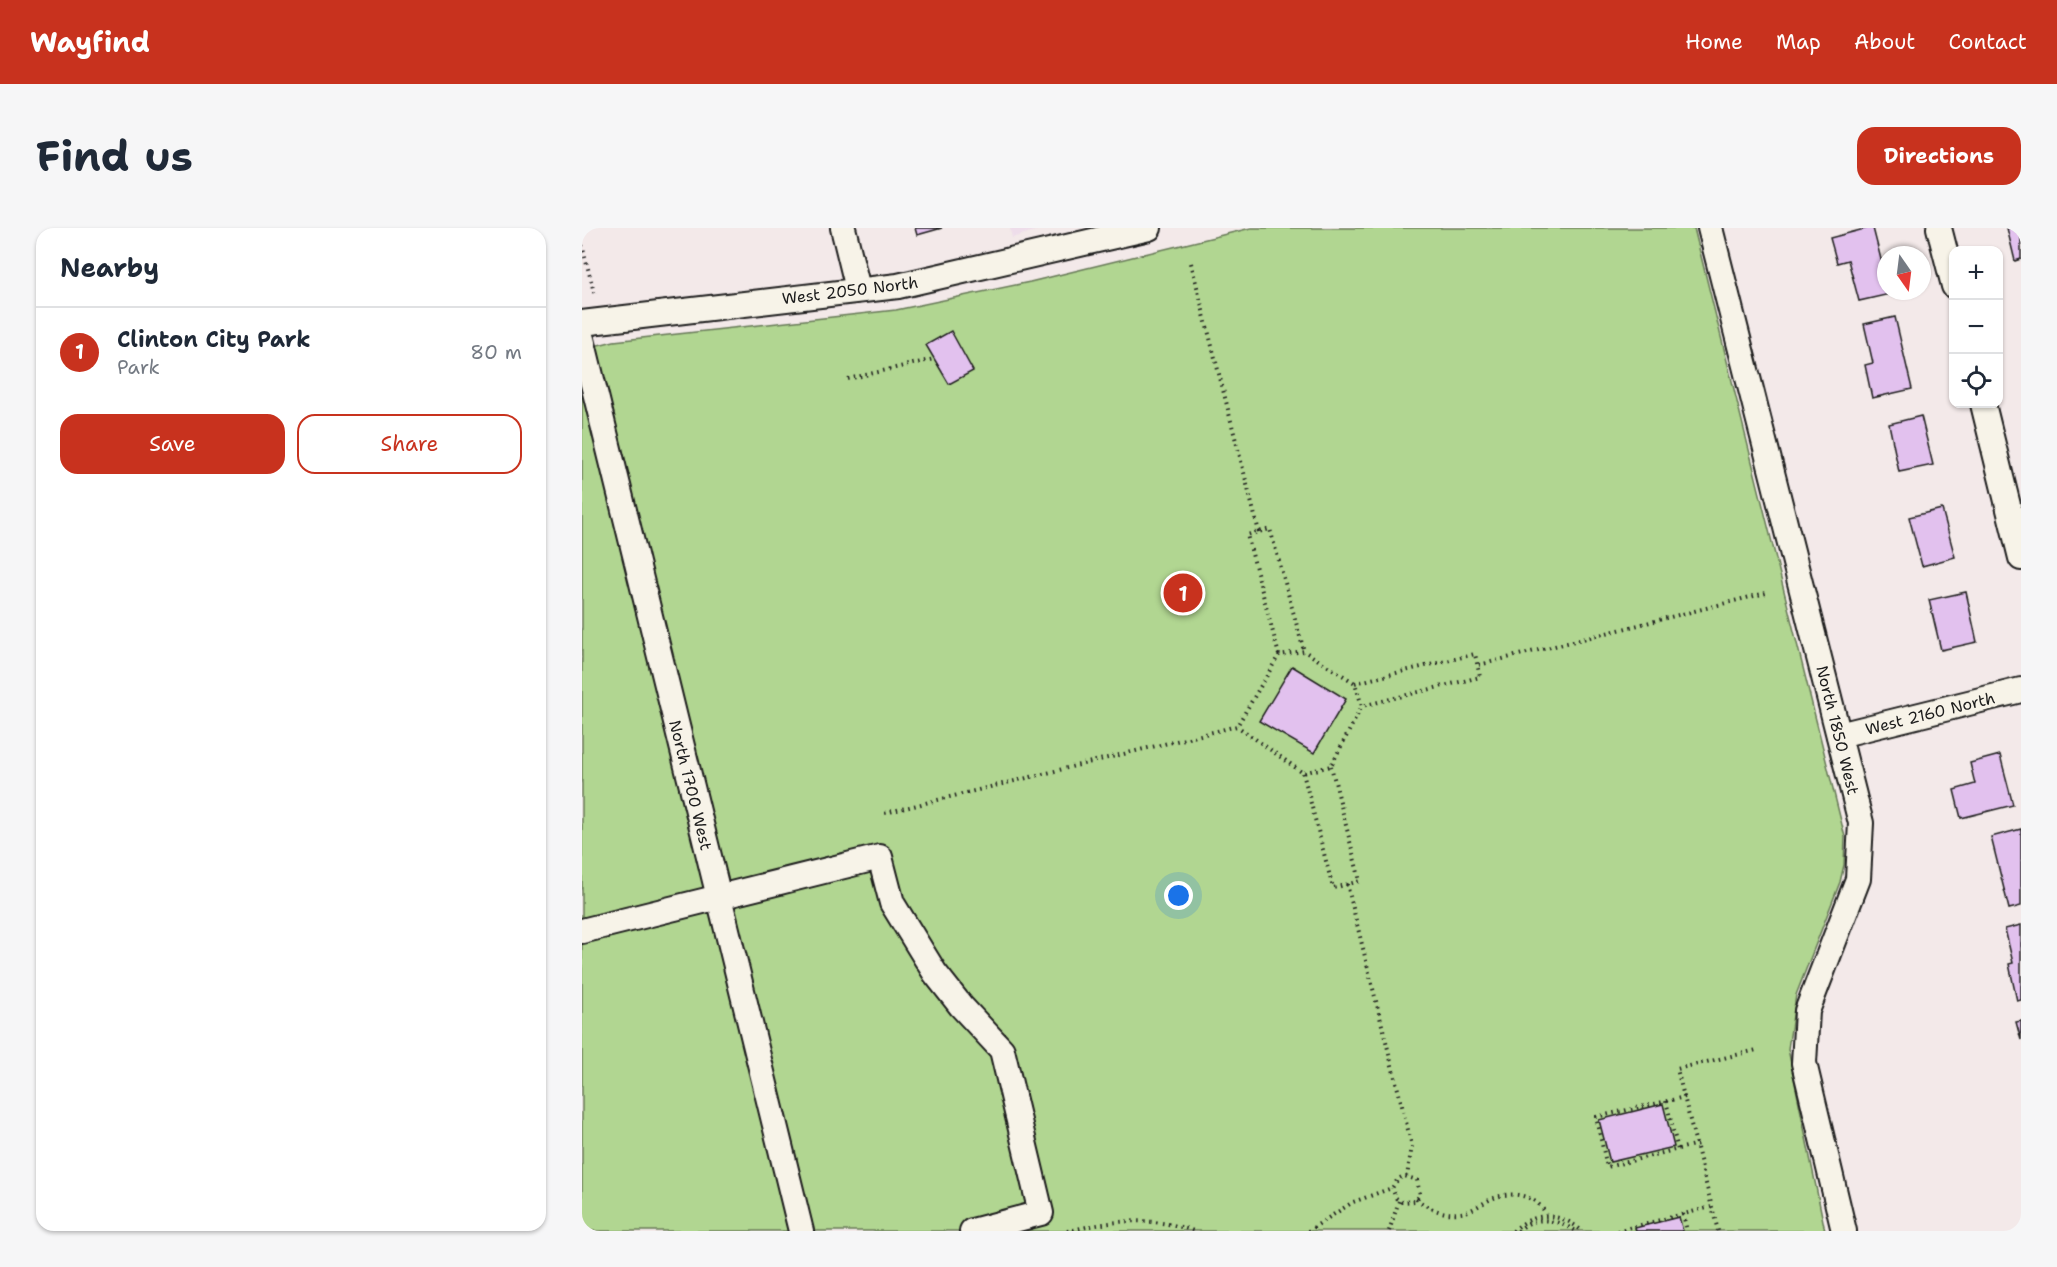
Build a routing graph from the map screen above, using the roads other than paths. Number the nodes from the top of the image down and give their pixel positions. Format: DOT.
graph roads {
  1 [pos="843,228"];
  2 [pos="1149,228"];
  3 [pos="1710,228"];
  4 [pos="1939,228"];
  5 [pos="1949,269"];
  6 [pos="858,289"];
  7 [pos="582,323"];
  8 [pos="582,339"];
  9 [pos="1984,408"];
  10 [pos="2021,558"];
  11 [pos="2021,690"];
  12 [pos="1839,735"];
  13 [pos="719,897"];
  14 [pos="582,931"];
  15 [pos="801,1231"];
  16 [pos="972,1231"];
  17 [pos="1844,1231"];
  1 -- 6 [label="street"];
  2 -- 6 [label="street, West 2050 North"];
  3 -- 12 [label="street, North 1850 West"];
  4 -- 5 [label="street"];
  6 -- 7 [label="street, West 2050 North"];
  8 -- 13 [label="street, North 1700 West"];
  9 -- 10 [label="street"];
  11 -- 12 [label="street, West 2160 North"];
  12 -- 17 [label="street, North 1850 West"];
  13 -- 14 [label="street"];
  13 -- 15 [label="street, North 1700 West"];
  13 -- 16 [label="street"];
}
